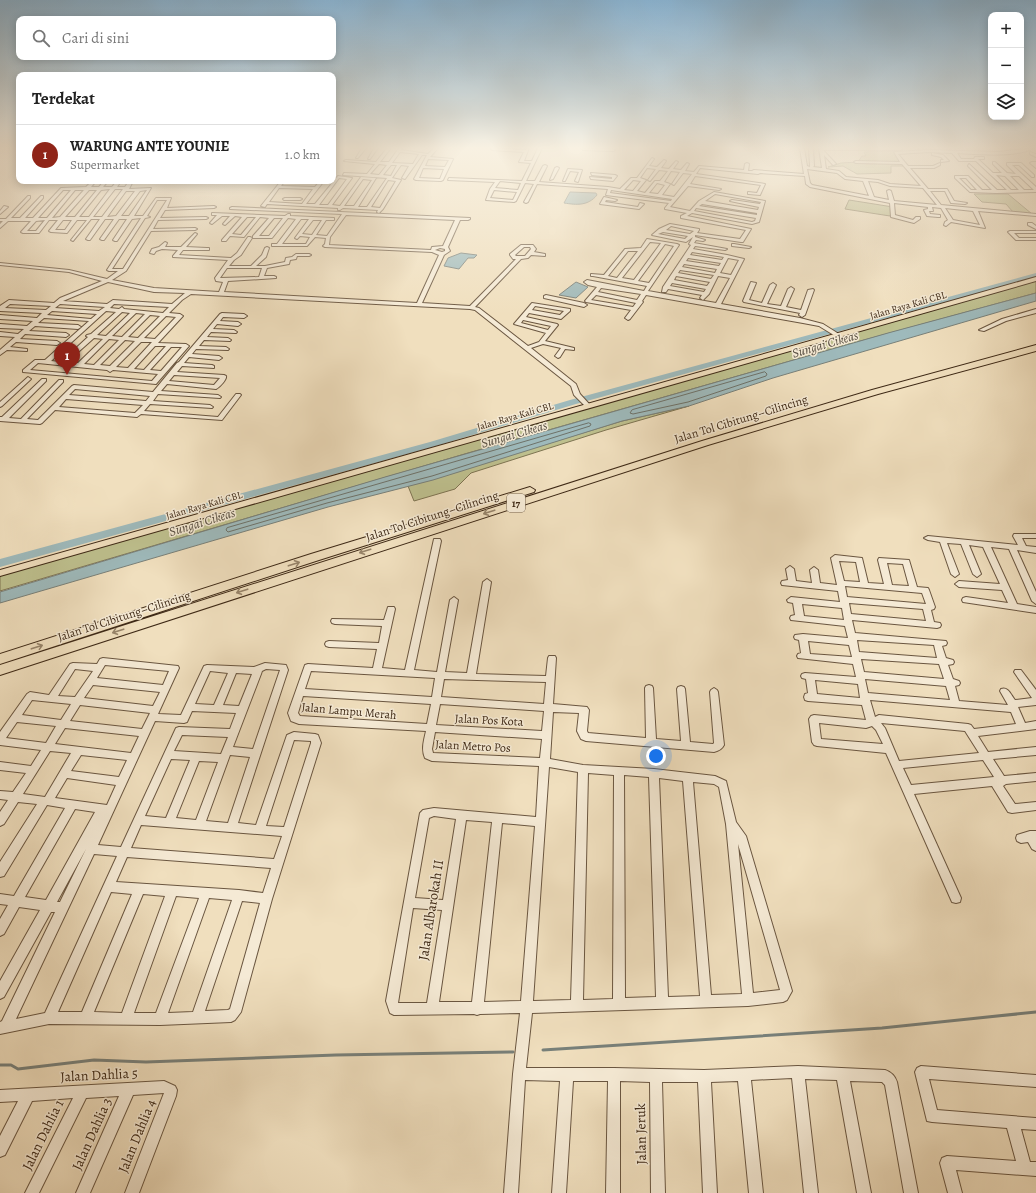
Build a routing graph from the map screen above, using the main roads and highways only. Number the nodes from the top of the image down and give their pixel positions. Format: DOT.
graph roads {
  1 [pos="1036,279"];
  2 [pos="1036,340"];
  3 [pos="1036,348"];
  4 [pos="0,573"];
  5 [pos="0,659"];
  6 [pos="0,670"];
  1 -- 4 [label="main road, Jalan Raya Kali CBL"];
  5 -- 2 [label="highway, Jalan Tol Cibitung–Cilincing / 17, one-way"];
  3 -- 6 [label="highway, Jalan Tol Cibitung–Cilincing / 17, one-way"];
}
